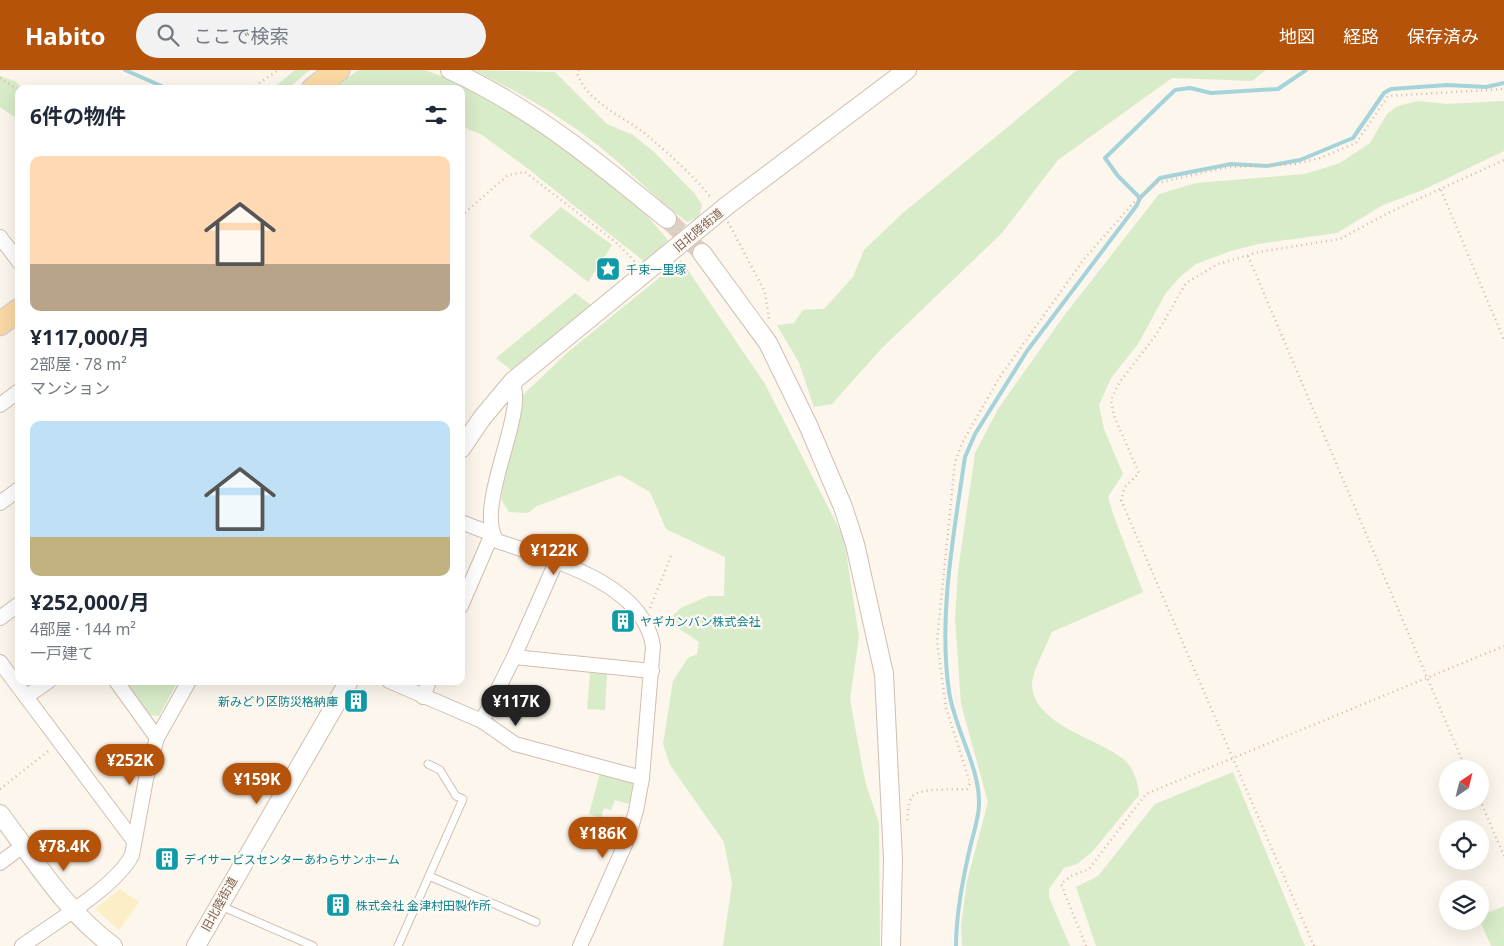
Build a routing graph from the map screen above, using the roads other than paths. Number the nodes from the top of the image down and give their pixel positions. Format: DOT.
graph roads {
  1 [pos="338,70"];
  2 [pos="450,70"];
  3 [pos="907,70"];
  4 [pos="318,85"];
  5 [pos="667,218"];
  6 [pos="0,237"];
  7 [pos="702,253"];
  8 [pos="15,257"];
  9 [pos="15,313"];
  10 [pos="0,324"];
  11 [pos="513,382"];
  12 [pos="15,395"];
  13 [pos="0,405"];
  14 [pos="465,443"];
  15 [pos="15,492"];
  16 [pos="0,503"];
  17 [pos="465,524"];
  18 [pos="492,534"];
  19 [pos="556,562"];
  20 [pos="465,597"];
  21 [pos="15,607"];
  22 [pos="0,618"];
  23 [pos="514,657"];
  24 [pos="0,662"];
  25 [pos="652,671"];
  26 [pos="15,682"];
  27 [pos="17,685"];
  28 [pos="43,685"];
  29 [pos="119,685"];
  30 [pos="187,685"];
  31 [pos="347,685"];
  32 [pos="398,685"];
  33 [pos="428,685"];
  34 [pos="26,697"];
  35 [pos="423,697"];
  36 [pos="482,721"];
  37 [pos="157,738"];
  38 [pos="428,764"];
  39 [pos="642,778"];
  40 [pos="0,814"];
  41 [pos="134,841"];
  42 [pos="24,845"];
  43 [pos="0,863"];
  44 [pos="429,876"];
  45 [pos="218,904"];
  46 [pos="72,910"];
  47 [pos="536,922"];
  48 [pos="22,946"];
  49 [pos="113,946"];
  50 [pos="196,946"];
  51 [pos="313,946"];
  52 [pos="398,946"];
  53 [pos="580,946"];
  54 [pos="891,946"];
  1 -- 4 [label="main road"];
  2 -- 5 [label="street"];
  3 -- 11 [label="street, 旧北陸街道"];
  6 -- 8 [label="street"];
  7 -- 54 [label="street"];
  9 -- 10 [label="main road"];
  11 -- 14 [label="street, 旧北陸街道"];
  11 -- 18 [label="street"];
  12 -- 13 [label="street"];
  15 -- 16 [label="street"];
  17 -- 18 [label="street"];
  18 -- 19 [label="street"];
  18 -- 20 [label="street"];
  19 -- 23 [label="street"];
  19 -- 25 [label="street"];
  21 -- 22 [label="street"];
  23 -- 25 [label="street"];
  23 -- 36 [label="street"];
  24 -- 26 [label="street"];
  25 -- 39 [label="street"];
  27 -- 34 [label="street"];
  28 -- 34 [label="street"];
  29 -- 37 [label="street"];
  30 -- 37 [label="street"];
  31 -- 45 [label="street, 旧北陸街道"];
  32 -- 35 [label="street"];
  33 -- 35 [label="street"];
  34 -- 41 [label="street"];
  35 -- 36 [label="street"];
  36 -- 39 [label="street"];
  37 -- 41 [label="street"];
  38 -- 44 [label="lane"];
  39 -- 53 [label="street"];
  40 -- 42 [label="street"];
  41 -- 46 [label="street"];
  42 -- 43 [label="street"];
  42 -- 46 [label="street"];
  44 -- 47 [label="lane"];
  44 -- 52 [label="lane"];
  45 -- 50 [label="street, 旧北陸街道"];
  45 -- 51 [label="lane"];
  46 -- 48 [label="street"];
  46 -- 49 [label="street"];
}
